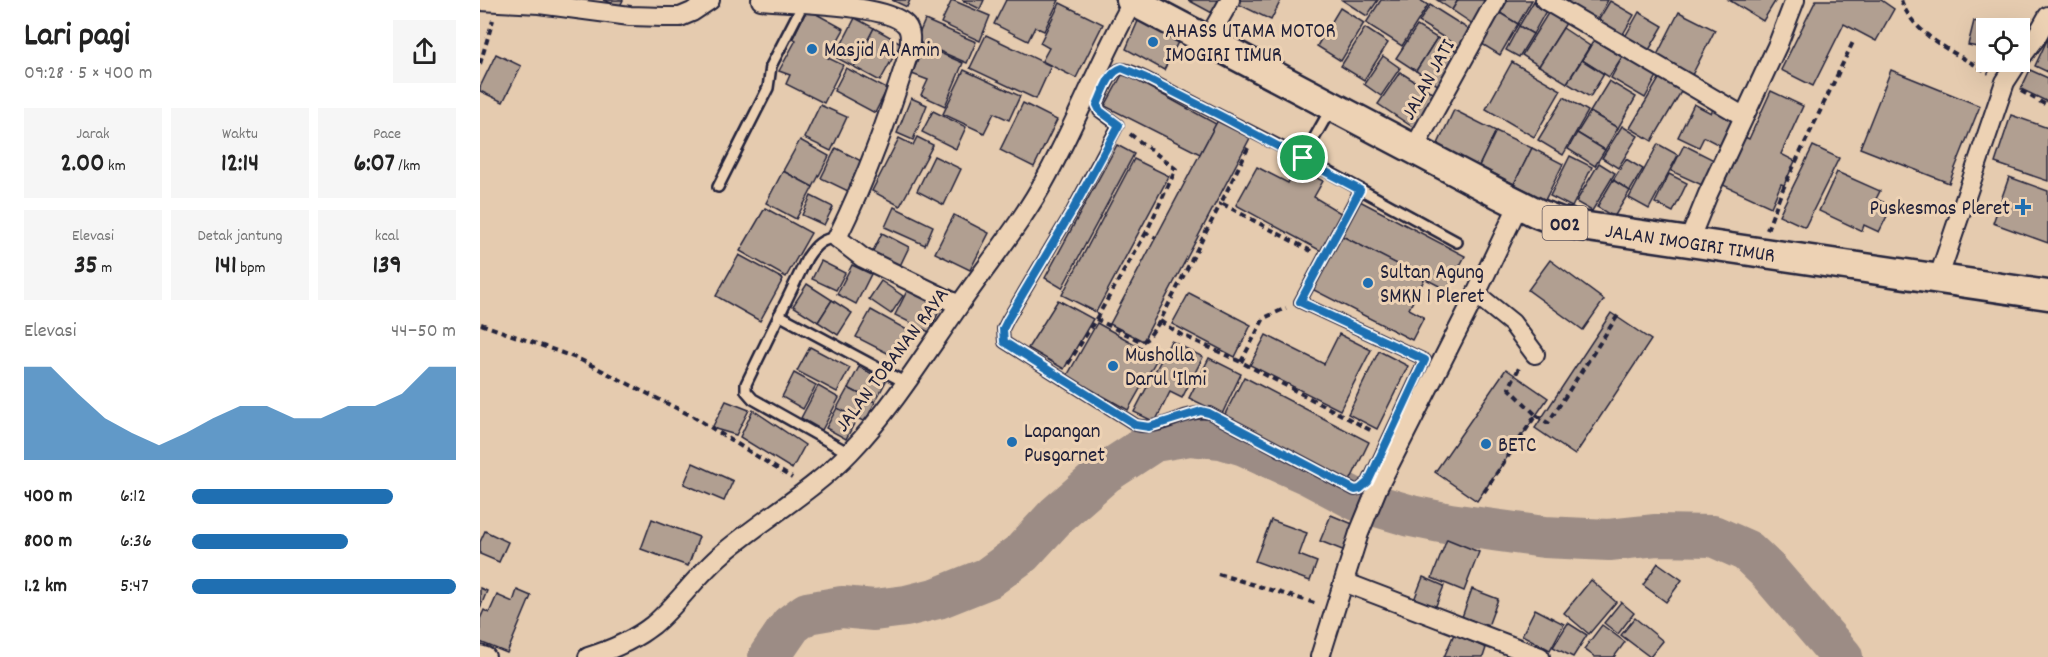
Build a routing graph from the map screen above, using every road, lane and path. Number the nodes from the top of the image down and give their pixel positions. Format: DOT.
graph roads {
  1 [pos="710,0"];
  2 [pos="761,0"];
  3 [pos="1230,0"];
  4 [pos="1496,0"];
  5 [pos="1545,0"];
  6 [pos="1795,0"];
  7 [pos="1901,0"];
  8 [pos="1132,1"];
  9 [pos="489,2"];
  10 [pos="803,4"];
  11 [pos="2048,16"];
  12 [pos="1208,39"];
  13 [pos="1854,40"];
  14 [pos="2030,43"];
  15 [pos="480,64"];
  16 [pos="2011,72"];
  17 [pos="2005,82"];
  18 [pos="1332,105"];
  19 [pos="2048,106"];
  20 [pos="1743,116"];
  21 [pos="1119,125"];
  22 [pos="1254,134"];
  23 [pos="1414,148"];
  24 [pos="1303,158"];
  25 [pos="718,187"];
  26 [pos="1360,190"];
  27 [pos="1221,203"];
  28 [pos="1519,204"];
  29 [pos="1146,233"];
  30 [pos="837,238"];
  31 [pos="1156,238"];
  32 [pos="1457,242"];
  33 [pos="1688,243"];
  34 [pos="1758,253"];
  35 [pos="1323,258"];
  36 [pos="1938,279"];
  37 [pos="1476,294"];
  38 [pos="2048,295"];
  39 [pos="1300,302"];
  40 [pos="959,305"];
  41 [pos="1620,312"];
  42 [pos="779,315"];
  43 [pos="1096,319"];
  44 [pos="1160,321"];
  45 [pos="481,324"];
  46 [pos="1532,350"];
  47 [pos="1241,362"];
  48 [pos="1060,376"];
  49 [pos="906,383"];
  50 [pos="1536,415"];
  51 [pos="1388,439"];
  52 [pos="849,453"];
  53 [pos="808,488"];
  54 [pos="1484,492"];
  55 [pos="1218,574"];
  56 [pos="1344,582"];
  57 [pos="1336,609"];
  58 [pos="480,655"];
  59 [pos="486,657"];
  60 [pos="588,657"];
  61 [pos="1320,657"];
  62 [pos="1540,657"];
  1 -- 9 [label="street"];
  2 -- 10 [label="street"];
  3 -- 12 [label="street"];
  4 -- 23 [label="street, JALAN JATI"];
  5 -- 20 [label="street"];
  6 -- 20 [label="street"];
  7 -- 17 [label="path"];
  8 -- 12 [label="main road, JALAN IMOGIRI TIMUR / 002"];
  8 -- 40 [label="street, JALAN TOBANAN RAYA"];
  9 -- 15 [label="path"];
  10 -- 25 [label="lane"];
  10 -- 30 [label="street"];
  11 -- 14 [label="street"];
  12 -- 18 [label="main road, JALAN IMOGIRI TIMUR / 002"];
  13 -- 34 [label="path"];
  16 -- 17 [label="street"];
  17 -- 19 [label="path"];
  17 -- 36 [label="street"];
  18 -- 23 [label="main road, JALAN IMOGIRI TIMUR / 002"];
  18 -- 24 [label="lane"];
  20 -- 33 [label="street"];
  21 -- 22 [label="lane"];
  21 -- 29 [label="path"];
  21 -- 48 [label="lane"];
  22 -- 24 [label="lane"];
  22 -- 27 [label="path"];
  23 -- 28 [label="main road, JALAN IMOGIRI TIMUR / 002"];
  24 -- 26 [label="lane"];
  26 -- 32 [label="lane"];
  26 -- 35 [label="lane"];
  27 -- 35 [label="path"];
  27 -- 44 [label="path"];
  28 -- 33 [label="main road, JALAN IMOGIRI TIMUR / 002"];
  28 -- 37 [label="street"];
  29 -- 31 [label="path"];
  29 -- 43 [label="path"];
  30 -- 40 [label="street"];
  30 -- 42 [label="lane"];
  33 -- 34 [label="main road, JALAN IMOGIRI TIMUR / 002"];
  34 -- 36 [label="main road, JALAN IMOGIRI TIMUR / 002"];
  35 -- 39 [label="lane"];
  36 -- 38 [label="main road, JALAN IMOGIRI TIMUR / 002"];
  37 -- 46 [label="street"];
  37 -- 56 [label="street"];
  39 -- 47 [label="path"];
  39 -- 51 [label="lane"];
  40 -- 49 [label="street, JALAN TOBANAN RAYA"];
  41 -- 50 [label="path"];
  42 -- 49 [label="lane"];
  42 -- 52 [label="lane"];
  43 -- 44 [label="path"];
  43 -- 48 [label="path"];
  44 -- 47 [label="path"];
  45 -- 53 [label="path"];
  46 -- 50 [label="path"];
  47 -- 51 [label="path"];
  48 -- 51 [label="lane"];
  49 -- 52 [label="street, JALAN TOBANAN RAYA"];
  50 -- 54 [label="path"];
  52 -- 53 [label="street, JALAN TOBANAN RAYA"];
  53 -- 60 [label="street, JALAN TOBANAN RAYA"];
  55 -- 57 [label="path"];
  56 -- 57 [label="street"];
  56 -- 62 [label="street"];
  57 -- 61 [label="street"];
  58 -- 59 [label="street"];
}
